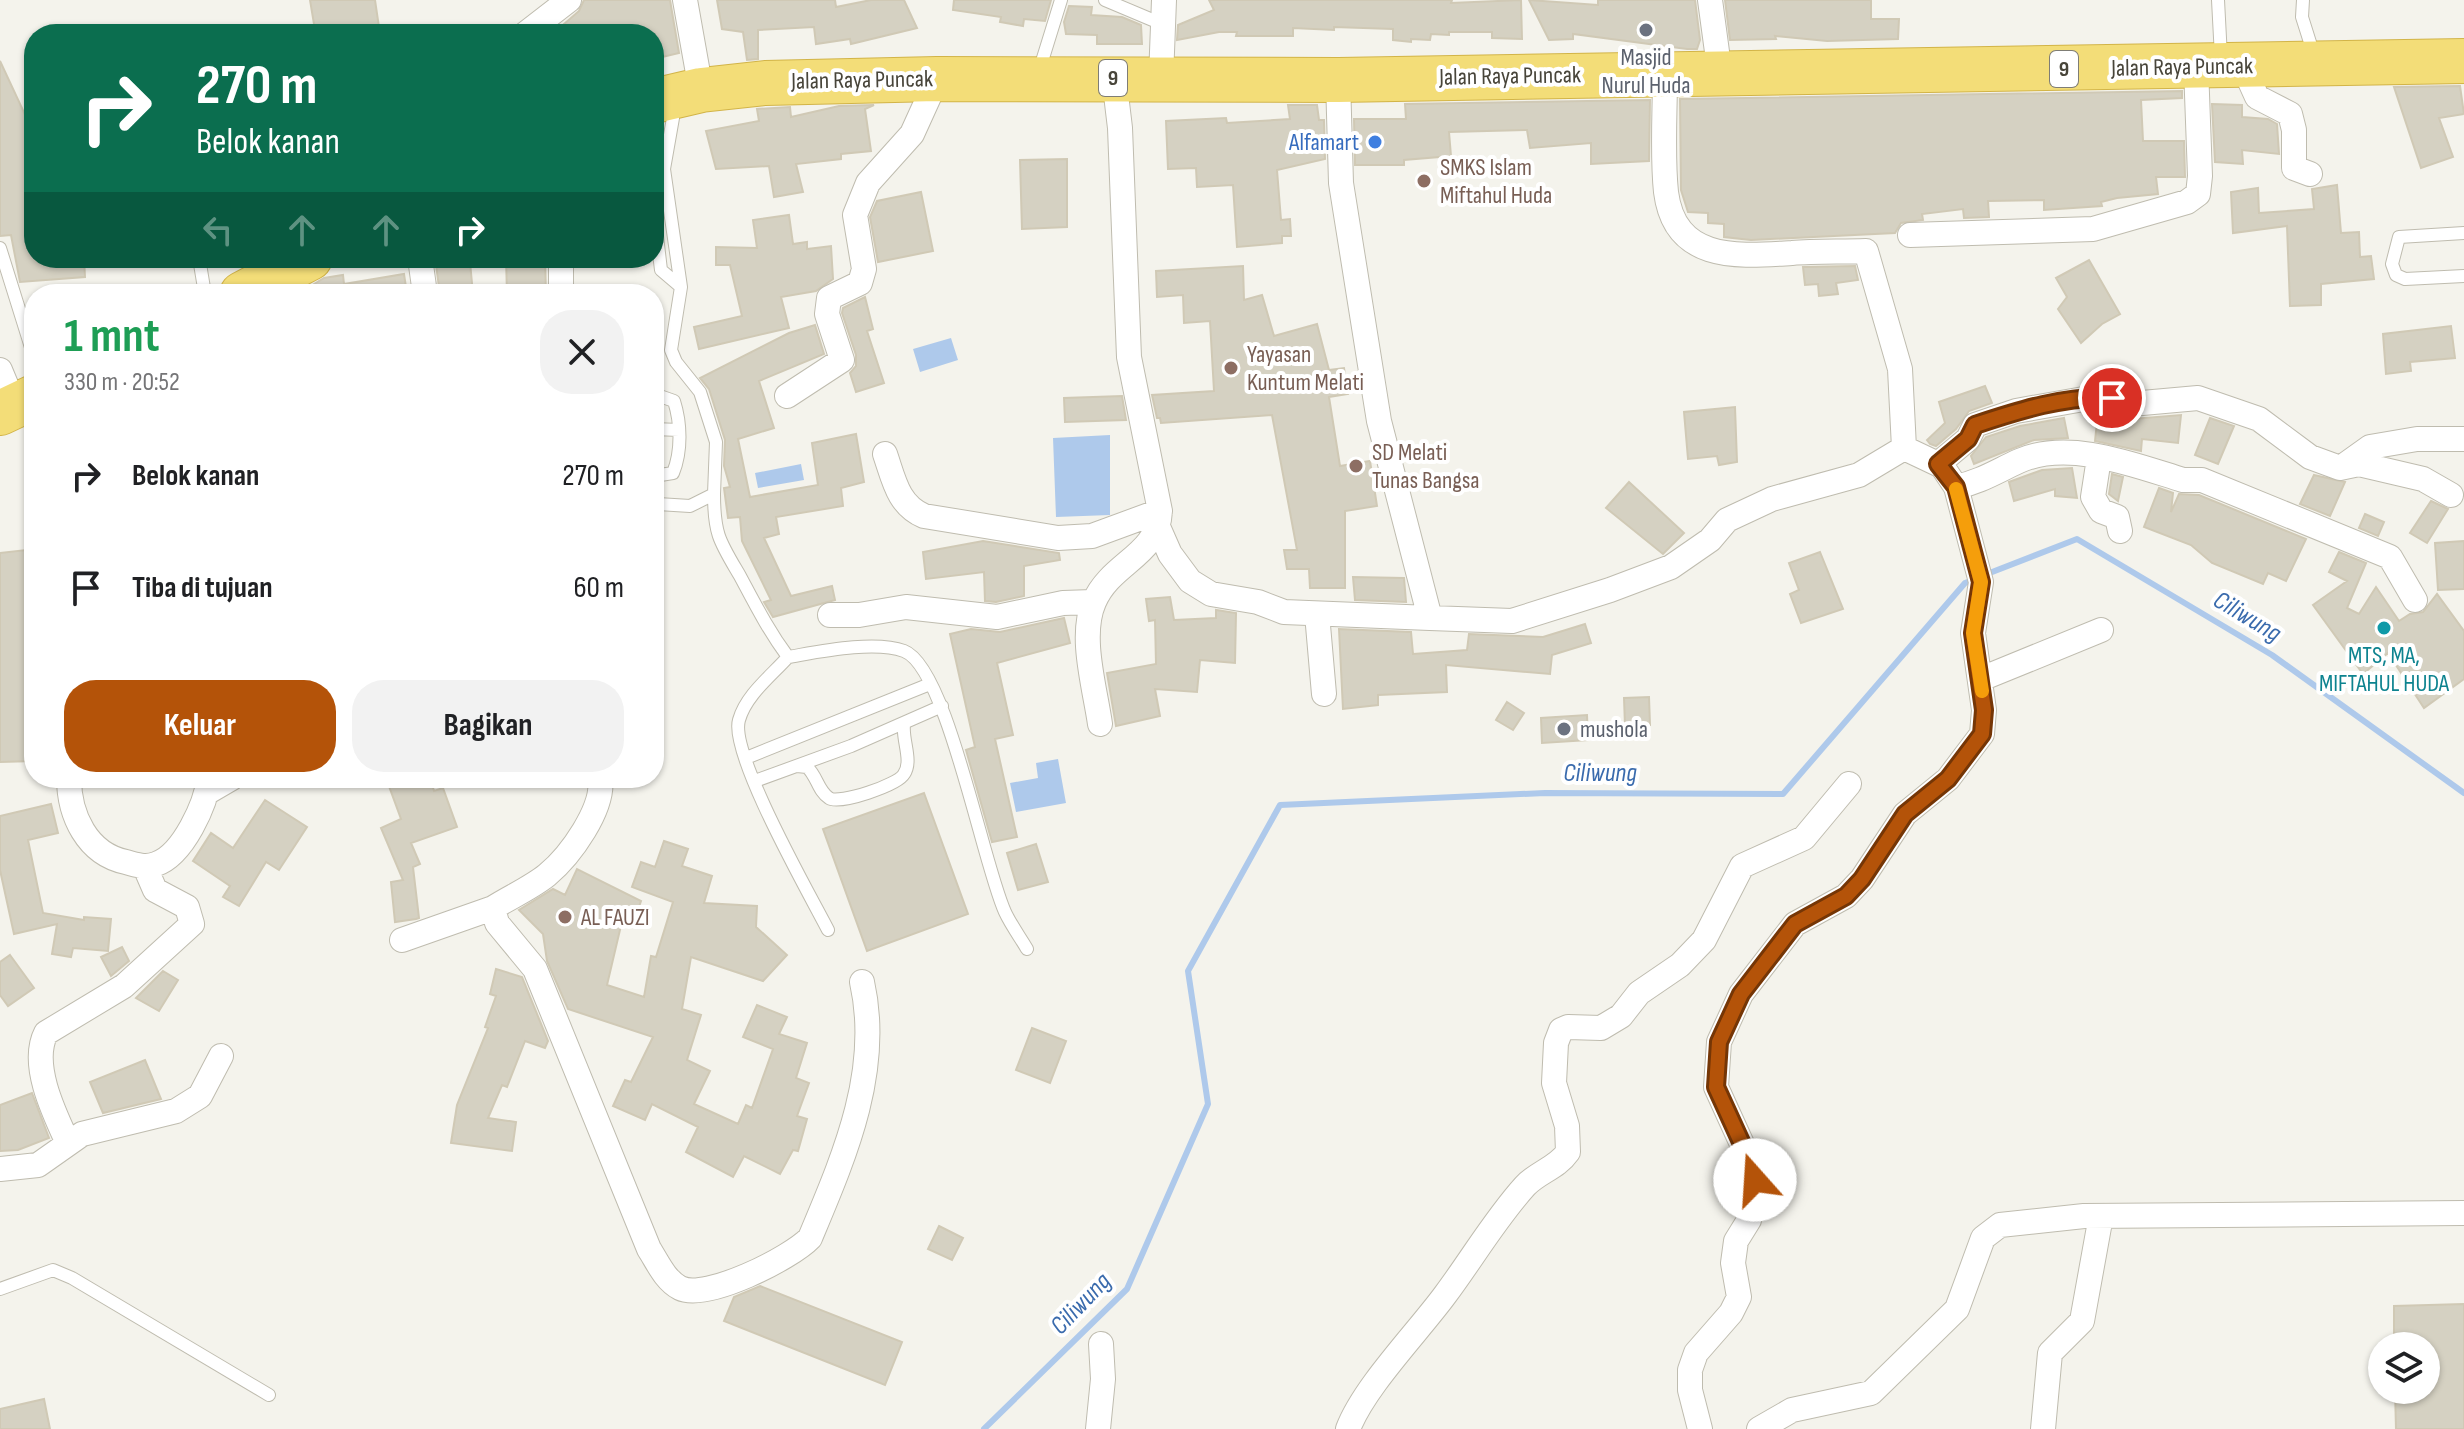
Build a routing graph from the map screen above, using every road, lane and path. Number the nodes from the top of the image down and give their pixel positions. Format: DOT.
graph roads {
  1 [pos="569,0"];
  2 [pos="685,0"];
  3 [pos="1061,0"];
  4 [pos="1105,0"];
  5 [pos="1710,0"];
  6 [pos="2218,0"];
  7 [pos="2303,0"];
  8 [pos="1163,12"];
  9 [pos="538,24"];
  10 [pos="2464,61"];
  11 [pos="2317,65"];
  12 [pos="2220,66"];
  13 [pos="1720,74"];
  14 [pos="1665,75"];
  15 [pos="1037,78"];
  16 [pos="1114,78"];
  17 [pos="1161,78"];
  18 [pos="937,79"];
  19 [pos="1338,80"];
  20 [pos="676,95"];
  21 [pos="2310,174"];
  22 [pos="2464,233"];
  23 [pos="1910,235"];
  24 [pos="0,248"];
  25 [pos="291,268"];
  26 [pos="661,268"];
  27 [pos="2464,276"];
  28 [pos="261,284"];
  29 [pos="681,287"];
  30 [pos="24,325"];
  31 [pos="787,396"];
  32 [pos="664,398"];
  33 [pos="664,429"];
  34 [pos="679,430"];
  35 [pos="2464,439"];
  36 [pos="1904,448"];
  37 [pos="885,454"];
  38 [pos="2099,458"];
  39 [pos="1938,464"];
  40 [pos="2340,468"];
  41 [pos="664,474"];
  42 [pos="1956,487"];
  43 [pos="714,494"];
  44 [pos="2451,495"];
  45 [pos="664,504"];
  46 [pos="1159,520"];
  47 [pos="2120,531"];
  48 [pos="2415,600"];
  49 [pos="1093,602"];
  50 [pos="1317,614"];
  51 [pos="830,615"];
  52 [pos="1430,618"];
  53 [pos="2101,630"];
  54 [pos="788,657"];
  55 [pos="1981,679"];
  56 [pos="930,684"];
  57 [pos="1324,694"];
  58 [pos="942,706"];
  59 [pos="1100,724"];
  60 [pos="904,725"];
  61 [pos="746,758"];
  62 [pos="797,766"];
  63 [pos="755,781"];
  64 [pos="1849,784"];
  65 [pos="70,788"];
  66 [pos="207,788"];
  67 [pos="601,788"];
  68 [pos="145,867"];
  69 [pos="493,908"];
  70 [pos="828,930"];
  71 [pos="402,940"];
  72 [pos="1027,949"];
  73 [pos="862,982"];
  74 [pos="221,1056"];
  75 [pos="68,1143"];
  76 [pos="0,1169"];
  77 [pos="2464,1213"];
  78 [pos="2101,1216"];
  79 [pos="0,1289"];
  80 [pos="1101,1344"];
  81 [pos="269,1395"];
  82 [pos="1098,1429"];
  83 [pos="1348,1429"];
  84 [pos="1700,1429"];
  85 [pos="1759,1429"];
  86 [pos="2043,1429"];
  1 -- 9 [label="street"];
  2 -- 20 [label="street"];
  3 -- 15 [label="lane"];
  4 -- 8 [label="lane"];
  5 -- 13 [label="street"];
  6 -- 12 [label="lane"];
  7 -- 11 [label="lane"];
  8 -- 17 [label="street"];
  10 -- 11 [label="highway, Jalan Raya Puncak / 9"];
  11 -- 12 [label="highway, Jalan Raya Puncak / 9"];
  12 -- 13 [label="highway, Jalan Raya Puncak / 9"];
  12 -- 21 [label="street"];
  12 -- 23 [label="street"];
  13 -- 14 [label="highway, Jalan Raya Puncak / 9"];
  14 -- 19 [label="highway, Jalan Raya Puncak / 9"];
  14 -- 36 [label="street"];
  15 -- 16 [label="highway, Jalan Raya Puncak / 9"];
  15 -- 18 [label="highway, Jalan Raya Puncak / 9"];
  16 -- 17 [label="highway, Jalan Raya Puncak / 9"];
  16 -- 46 [label="street"];
  17 -- 19 [label="highway, Jalan Raya Puncak / 9"];
  18 -- 20 [label="highway, Jalan Raya Puncak / 9"];
  18 -- 31 [label="street"];
  19 -- 52 [label="street"];
  20 -- 29 [label="lane"];
  22 -- 27 [label="lane"];
  24 -- 30 [label="lane"];
  25 -- 28 [label="highway"];
  26 -- 29 [label="lane"];
  29 -- 43 [label="lane"];
  32 -- 34 [label="lane"];
  33 -- 34 [label="lane"];
  34 -- 41 [label="lane"];
  35 -- 40 [label="street"];
  36 -- 39 [label="street"];
  36 -- 52 [label="street"];
  37 -- 46 [label="street"];
  38 -- 42 [label="street"];
  38 -- 47 [label="street"];
  38 -- 48 [label="street"];
  39 -- 40 [label="street"];
  39 -- 42 [label="street"];
  40 -- 44 [label="street"];
  42 -- 55 [label="street"];
  43 -- 45 [label="lane"];
  43 -- 54 [label="lane"];
  46 -- 49 [label="street"];
  46 -- 50 [label="street"];
  49 -- 51 [label="street"];
  49 -- 59 [label="street"];
  50 -- 52 [label="street"];
  50 -- 57 [label="street"];
  53 -- 55 [label="street"];
  54 -- 56 [label="lane"];
  54 -- 61 [label="lane"];
  55 -- 84 [label="street"];
  56 -- 58 [label="lane"];
  56 -- 61 [label="lane"];
  58 -- 60 [label="lane"];
  58 -- 72 [label="lane"];
  60 -- 62 [label="lane"];
  60 -- 62 [label="lane"];
  61 -- 63 [label="lane"];
  62 -- 63 [label="lane"];
  63 -- 70 [label="lane"];
  64 -- 83 [label="street"];
  65 -- 68 [label="street"];
  66 -- 68 [label="street"];
  67 -- 69 [label="street"];
  68 -- 75 [label="street"];
  69 -- 71 [label="street"];
  69 -- 73 [label="street"];
  74 -- 75 [label="street"];
  75 -- 76 [label="street"];
  77 -- 78 [label="street"];
  78 -- 85 [label="street"];
  78 -- 86 [label="street"];
  79 -- 81 [label="lane"];
  80 -- 82 [label="street"];
}
